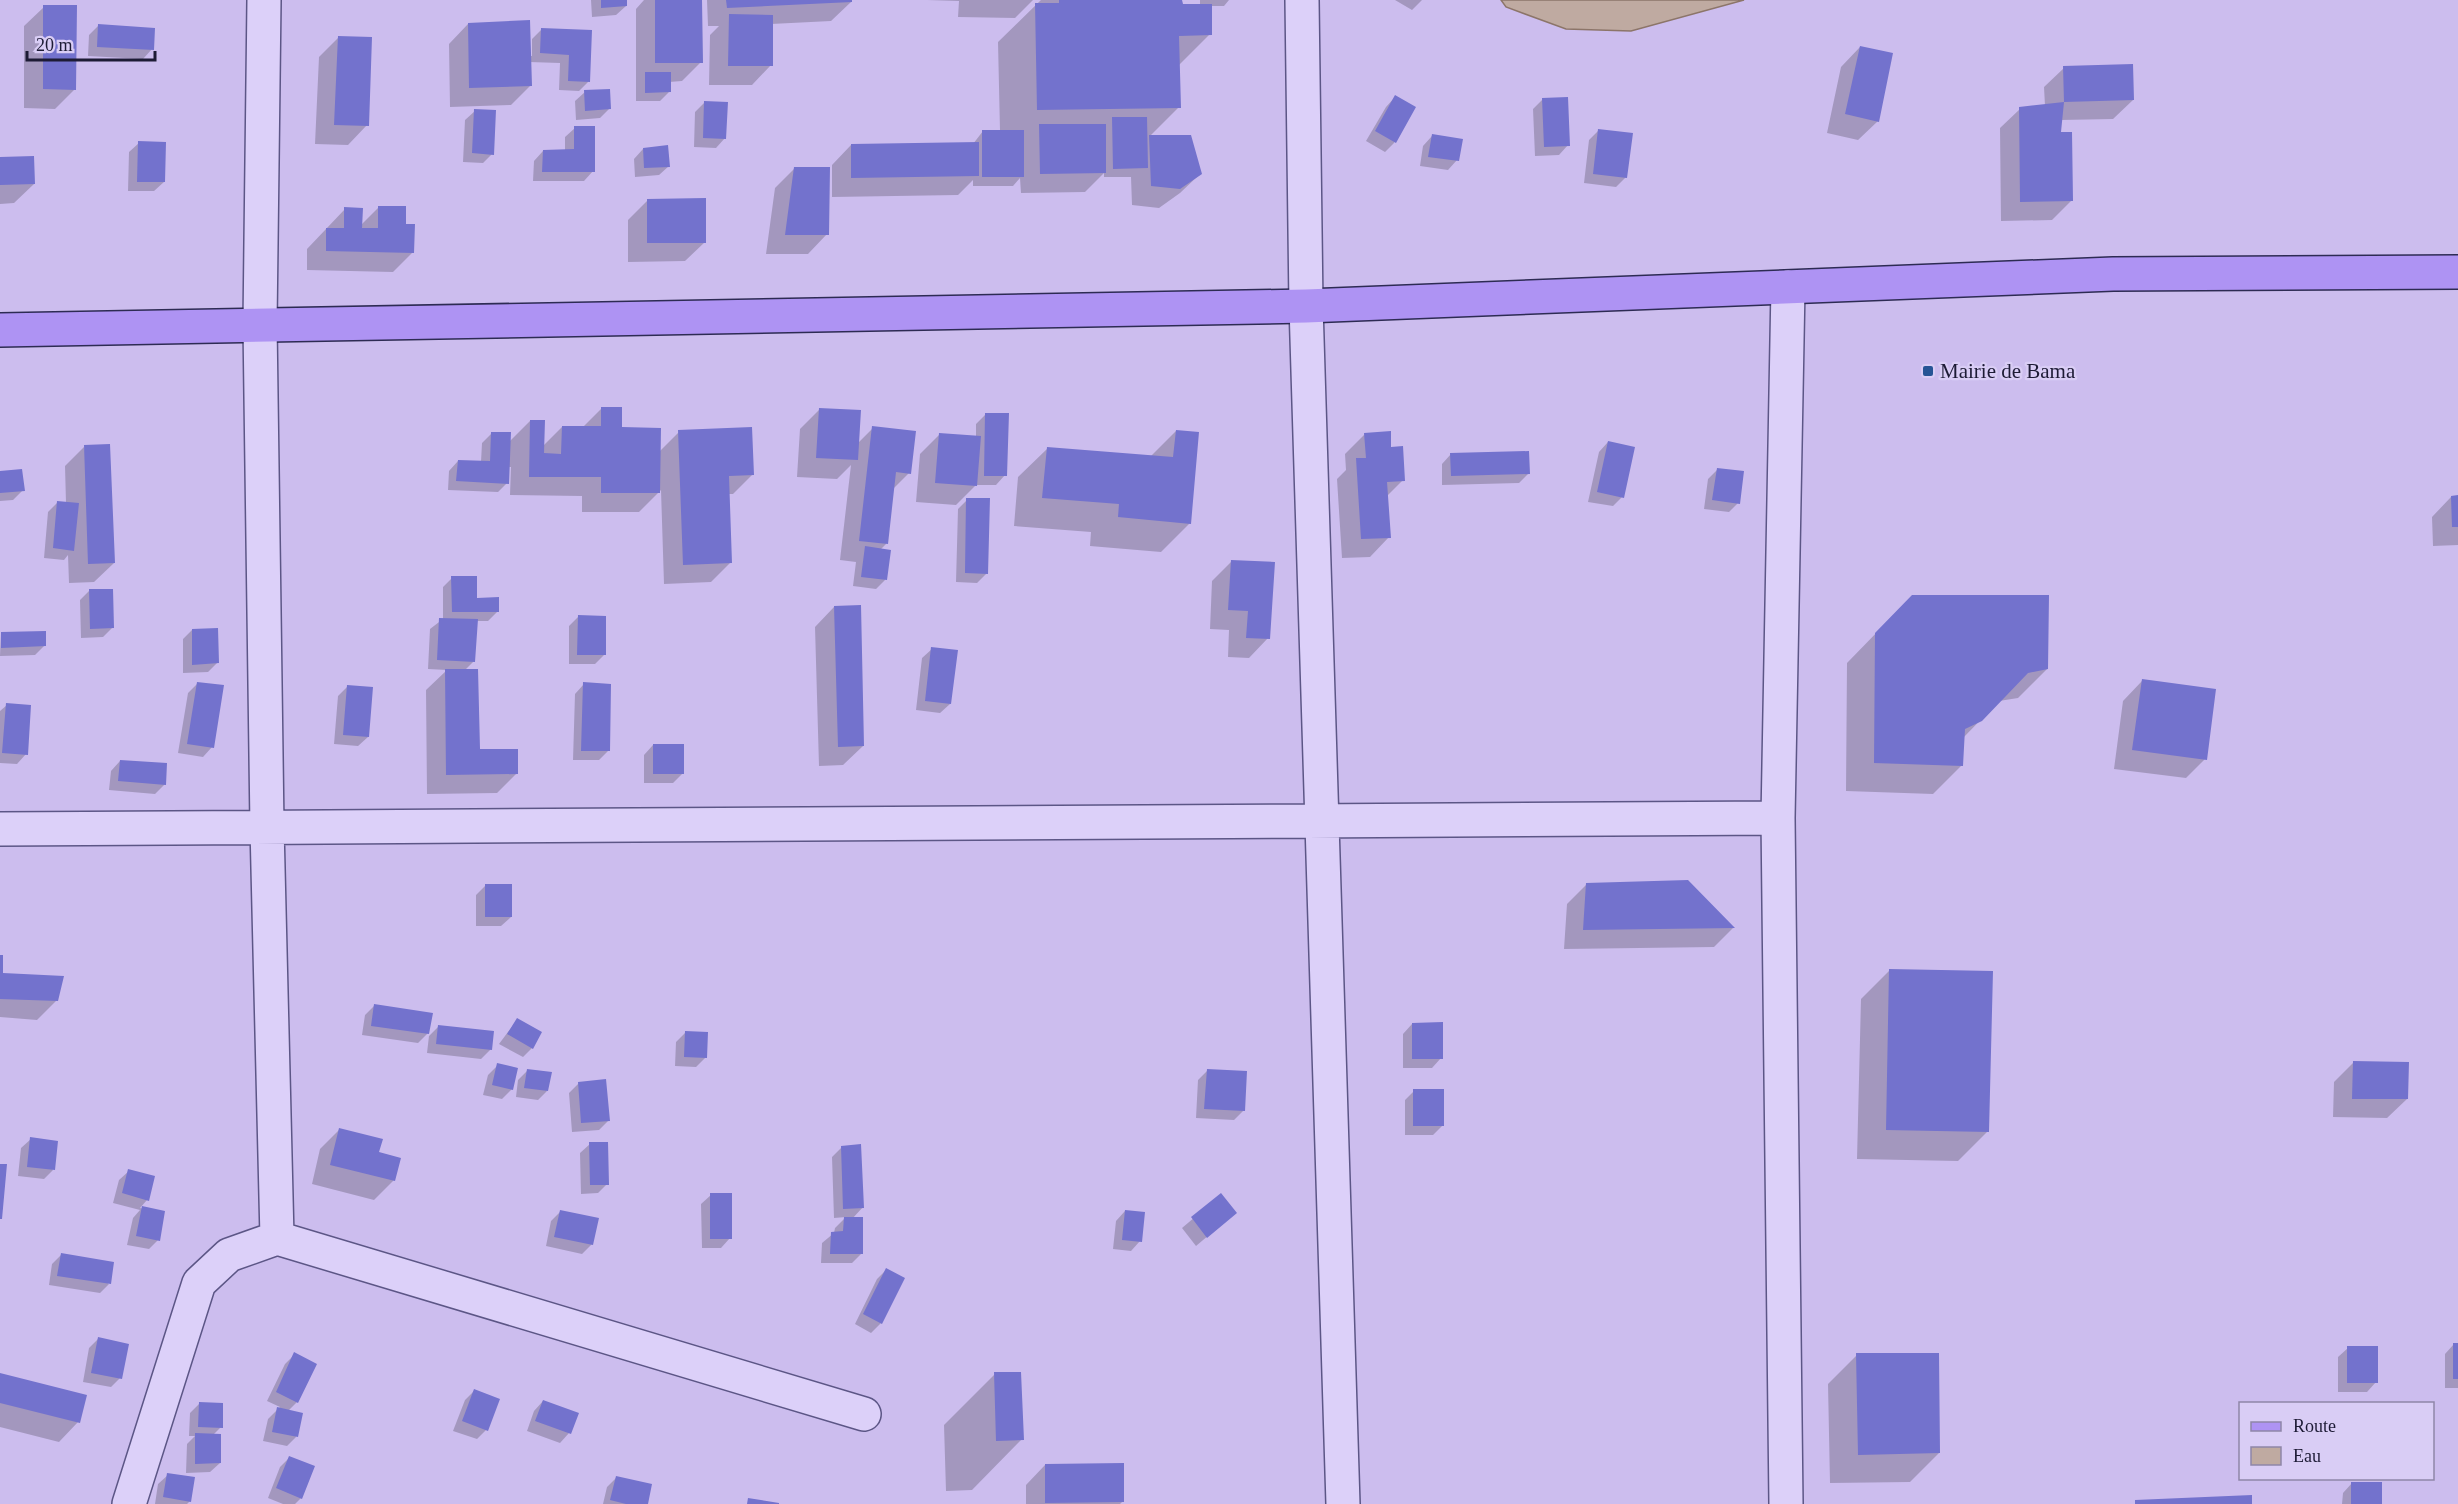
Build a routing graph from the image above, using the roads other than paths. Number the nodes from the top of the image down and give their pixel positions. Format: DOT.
graph roads {
  1 [pos="264,0"];
  2 [pos="1302,0"];
  3 [pos="2458,272"];
  4 [pos="1788,286"];
  5 [pos="1306,306"];
  6 [pos="260,324"];
  7 [pos="0,330"];
  8 [pos="1778,818"];
  9 [pos="1322,820"];
  10 [pos="267,827"];
  11 [pos="0,829"];
  12 [pos="278,1238"];
  13 [pos="864,1414"];
  14 [pos="129,1504"];
  15 [pos="1343,1504"];
  16 [pos="1786,1504"];
  1 -- 6 [label="street"];
  2 -- 5 [label="street"];
  3 -- 4 [label="main road"];
  4 -- 5 [label="main road"];
  4 -- 8 [label="street"];
  5 -- 6 [label="main road"];
  5 -- 9 [label="street"];
  6 -- 7 [label="main road"];
  6 -- 10 [label="street"];
  8 -- 9 [label="street"];
  8 -- 16 [label="street"];
  9 -- 10 [label="street"];
  9 -- 15 [label="street"];
  10 -- 11 [label="street"];
  10 -- 12 [label="street"];
  12 -- 13 [label="street"];
  12 -- 14 [label="street"];
}
